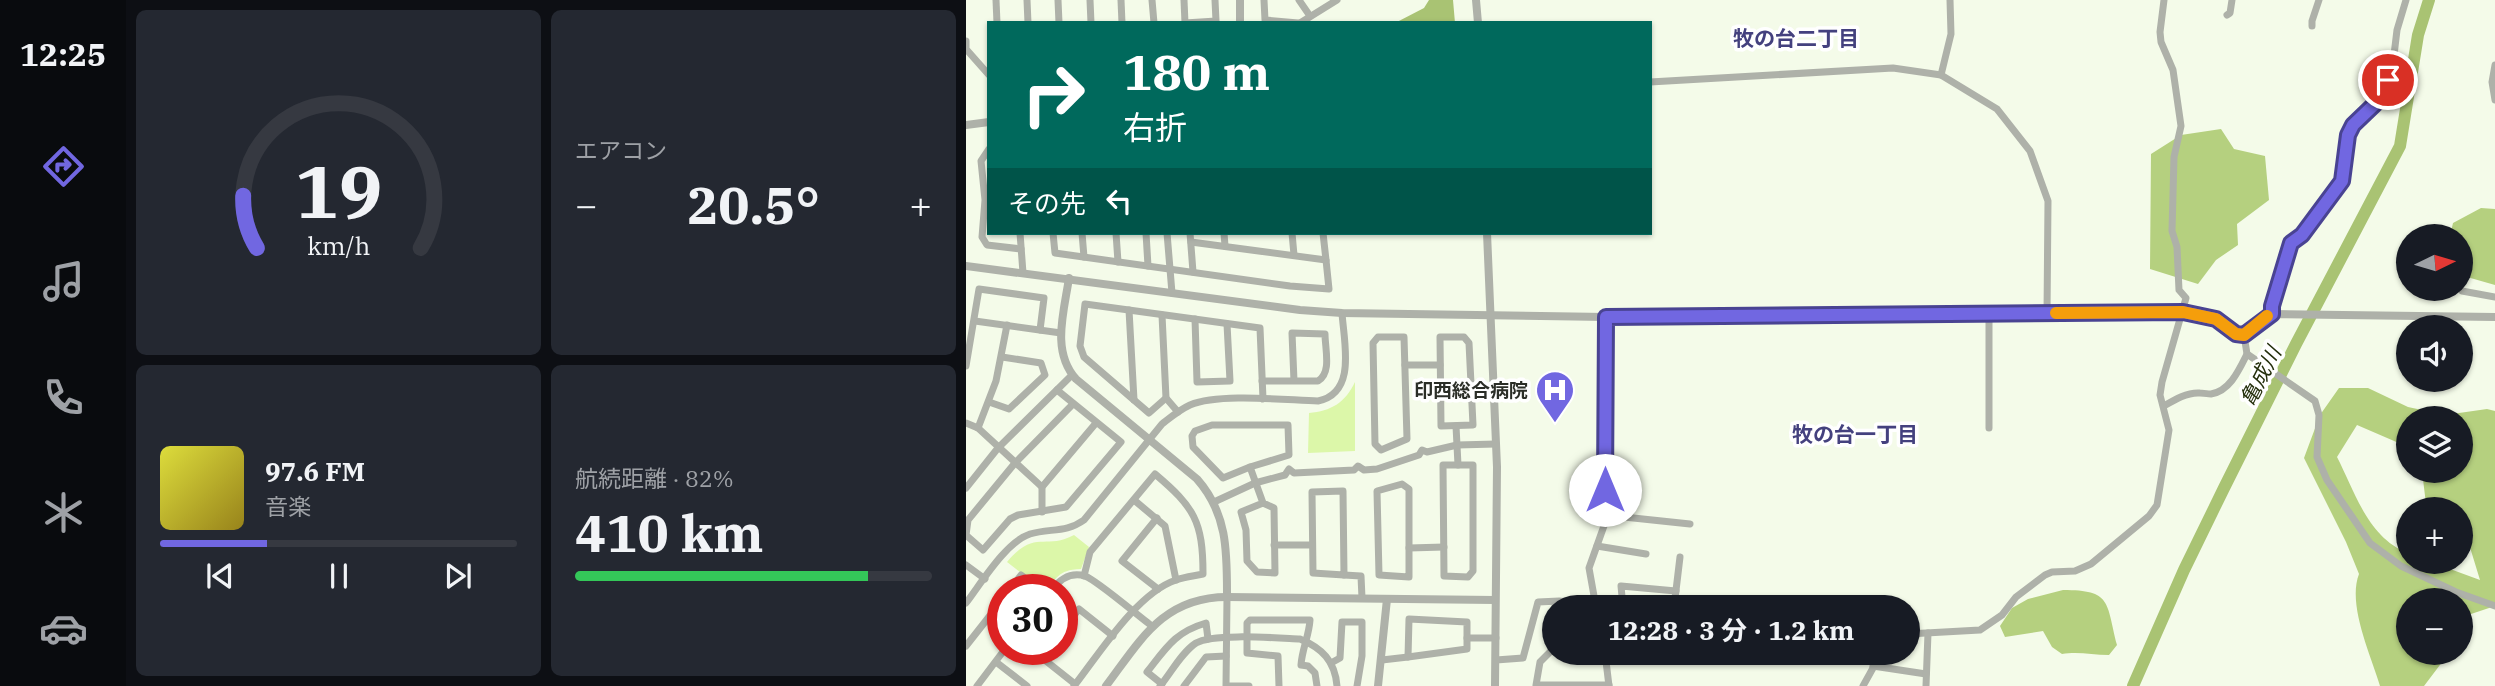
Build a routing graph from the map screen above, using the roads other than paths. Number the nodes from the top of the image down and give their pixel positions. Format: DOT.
graph roads {
  1 [pos="996,0"];
  2 [pos="1027,0"];
  3 [pos="1058,0"];
  4 [pos="1090,0"];
  5 [pos="1121,0"];
  6 [pos="1153,0"];
  7 [pos="1184,0"];
  8 [pos="1215,0"];
  9 [pos="1240,0"];
  10 [pos="1264,0"];
  11 [pos="1299,0"];
  12 [pos="1336,0"];
  13 [pos="1476,0"];
  14 [pos="1950,0"];
  15 [pos="2164,0"];
  16 [pos="2232,0"];
  17 [pos="2319,0"];
  18 [pos="2406,0"];
  19 [pos="2227,15"];
  20 [pos="1310,16"];
  21 [pos="997,21"];
  22 [pos="1028,21"];
  23 [pos="1059,21"];
  24 [pos="1091,21"];
  25 [pos="1122,21"];
  26 [pos="1154,21"];
  27 [pos="1185,21"];
  28 [pos="1216,21"];
  29 [pos="1240,21"];
  30 [pos="1276,21"];
  31 [pos="1302,21"];
  32 [pos="1478,21"];
  33 [pos="2312,26"];
  34 [pos="966,49"];
  35 [pos="2495,65"];
  36 [pos="987,73"];
  37 [pos="1941,75"];
  38 [pos="1652,82"];
  39 [pos="2495,100"];
  40 [pos="987,122"];
  41 [pos="966,125"];
  42 [pos="987,152"];
  43 [pos="1020,235"];
  44 [pos="1053,235"];
  45 [pos="1082,235"];
  46 [pos="1115,235"];
  47 [pos="1146,235"];
  48 [pos="1167,235"];
  49 [pos="1190,235"];
  50 [pos="1224,235"];
  51 [pos="1293,235"];
  52 [pos="1324,235"];
  53 [pos="1487,235"];
  54 [pos="1191,242"];
  55 [pos="1225,246"];
  56 [pos="1021,249"];
  57 [pos="1294,256"];
  58 [pos="1084,257"];
  59 [pos="1326,260"];
  60 [pos="1118,262"];
  61 [pos="966,266"];
  62 [pos="1148,266"];
  63 [pos="1170,269"];
  64 [pos="1193,272"];
  65 [pos="1023,273"];
  66 [pos="1069,278"];
  67 [pos="1172,293"];
  68 [pos="2473,293"];
  69 [pos="2495,297"];
  70 [pos="1129,310"];
  71 [pos="2183,312"];
  72 [pos="1342,313"];
  73 [pos="1490,314"];
  74 [pos="1989,314"];
  75 [pos="2047,314"];
  76 [pos="2272,314"];
  77 [pos="1162,315"];
  78 [pos="1606,317"];
  79 [pos="2495,317"];
  80 [pos="1195,319"];
  81 [pos="975,321"];
  82 [pos="1227,324"];
  83 [pos="1007,325"];
  84 [pos="1040,330"];
  85 [pos="1061,333"];
  86 [pos="2244,335"];
  87 [pos="2247,354"];
  88 [pos="1002,357"];
  89 [pos="1405,365"];
  90 [pos="1440,365"];
  91 [pos="966,366"];
  92 [pos="1072,375"];
  93 [pos="1262,381"];
  94 [pos="1294,381"];
  95 [pos="1057,390"];
  96 [pos="1166,398"];
  97 [pos="1263,399"];
  98 [pos="1134,400"];
  99 [pos="989,402"];
  100 [pos="1073,404"];
  101 [pos="2164,406"];
  102 [pos="1178,412"];
  103 [pos="966,423"];
  104 [pos="1096,423"];
  105 [pos="1456,426"];
  106 [pos="978,428"];
  107 [pos="1989,428"];
  108 [pos="1150,439"];
  109 [pos="1496,444"];
  110 [pos="1457,445"];
  111 [pos="998,448"];
  112 [pos="1015,463"];
  113 [pos="1458,465"];
  114 [pos="1250,467"];
  115 [pos="1255,483"];
  116 [pos="1042,487"];
  117 [pos="966,488"];
  118 [pos="1134,499"];
  119 [pos="1214,502"];
  120 [pos="1263,503"];
  121 [pos="1042,512"];
  122 [pos="1605,515"];
  123 [pos="1157,518"];
  124 [pos="1690,524"];
  125 [pos="1275,545"];
  126 [pos="1312,545"];
  127 [pos="1597,546"];
  128 [pos="1444,547"];
  129 [pos="1409,548"];
  130 [pos="1646,554"];
  131 [pos="1680,557"];
  132 [pos="966,565"];
  133 [pos="1344,575"];
  134 [pos="1078,576"];
  135 [pos="1084,576"];
  136 [pos="985,579"];
  137 [pos="1176,580"];
  138 [pos="1158,589"];
  139 [pos="1676,591"];
  140 [pos="1594,595"];
  141 [pos="1622,595"];
  142 [pos="1676,595"];
  143 [pos="1227,597"];
  144 [pos="1362,598"];
  145 [pos="1387,599"];
  146 [pos="1495,600"];
  147 [pos="1542,602"];
  148 [pos="966,603"];
  149 [pos="2495,606"];
  150 [pos="1078,609"];
  151 [pos="1133,612"];
  152 [pos="987,619"];
  153 [pos="1152,626"];
  154 [pos="1920,633"];
  155 [pos="1928,633"];
  156 [pos="1114,636"];
  157 [pos="1226,638"];
  158 [pos="1247,638"];
  159 [pos="1467,638"];
  160 [pos="1496,638"];
  161 [pos="1208,639"];
  162 [pos="1306,642"];
  163 [pos="966,646"];
  164 [pos="1226,656"];
  165 [pos="1408,657"];
  166 [pos="1382,660"];
  167 [pos="1496,660"];
  168 [pos="1542,660"];
  169 [pos="1331,663"];
  170 [pos="994,665"];
  171 [pos="1000,665"];
  172 [pos="1051,665"];
  173 [pos="1606,665"];
  174 [pos="1873,666"];
  175 [pos="1926,674"];
  176 [pos="1075,685"];
  177 [pos="1161,685"];
  178 [pos="977,686"];
  179 [pos="1027,686"];
  180 [pos="1106,686"];
  181 [pos="1184,686"];
  182 [pos="1249,686"];
  183 [pos="1279,686"];
  184 [pos="1317,686"];
  185 [pos="1337,686"];
  186 [pos="1357,686"];
  187 [pos="1378,686"];
  188 [pos="1495,686"];
  189 [pos="1609,686"];
  190 [pos="1863,686"];
  191 [pos="1926,686"];
  1 -- 21 [label="street"];
  2 -- 22 [label="street"];
  3 -- 23 [label="street"];
  4 -- 24 [label="street"];
  5 -- 25 [label="street"];
  6 -- 26 [label="street"];
  7 -- 27 [label="street"];
  8 -- 28 [label="street"];
  9 -- 29 [label="street"];
  10 -- 30 [label="street"];
  11 -- 20 [label="street"];
  12 -- 20 [label="street"];
  13 -- 32 [label="street"];
  14 -- 37 [label="street"];
  15 -- 71 [label="street"];
  16 -- 19 [label="street"];
  17 -- 33 [label="street"];
  18 -- 76 [label="street"];
  20 -- 31 [label="street"];
  34 -- 36 [label="street"];
  35 -- 39 [label="street"];
  37 -- 38 [label="street"];
  37 -- 75 [label="street"];
  40 -- 41 [label="street"];
  42 -- 56 [label="street"];
  43 -- 56 [label="street"];
  44 -- 58 [label="street"];
  45 -- 58 [label="street"];
  46 -- 60 [label="street"];
  47 -- 62 [label="street"];
  48 -- 63 [label="street"];
  49 -- 54 [label="street"];
  50 -- 55 [label="street"];
  51 -- 57 [label="street"];
  52 -- 59 [label="street"];
  53 -- 73 [label="street"];
  54 -- 55 [label="street"];
  54 -- 64 [label="street"];
  55 -- 57 [label="street"];
  56 -- 65 [label="street"];
  57 -- 59 [label="street"];
  58 -- 60 [label="street"];
  59 -- 64 [label="street"];
  60 -- 62 [label="street"];
  61 -- 65 [label="street"];
  62 -- 63 [label="street"];
  63 -- 64 [label="street"];
  63 -- 67 [label="street"];
  65 -- 66 [label="street"];
  66 -- 67 [label="street"];
  66 -- 85 [label="street"];
  67 -- 72 [label="street"];
  68 -- 69 [label="street"];
  70 -- 77 [label="street"];
  70 -- 98 [label="street"];
  70 -- 98 [label="street"];
  71 -- 75 [label="street"];
  71 -- 86 [label="street"];
  71 -- 101 [label="street"];
  72 -- 73 [label="street"];
  72 -- 97 [label="street"];
  73 -- 78 [label="street"];
  73 -- 109 [label="street"];
  74 -- 75 [label="street"];
  74 -- 78 [label="street"];
  74 -- 107 [label="street"];
  76 -- 79 [label="street"];
  76 -- 86 [label="street"];
  77 -- 80 [label="street"];
  77 -- 96 [label="street"];
  78 -- 122 [label="street"];
  80 -- 82 [label="street"];
  80 -- 82 [label="street"];
  81 -- 83 [label="street"];
  81 -- 84 [label="street"];
  81 -- 91 [label="street"];
  82 -- 93 [label="street"];
  83 -- 84 [label="street"];
  83 -- 88 [label="street"];
  84 -- 85 [label="street"];
  85 -- 92 [label="street"];
  86 -- 87 [label="street"];
  87 -- 101 [label="street"];
  87 -- 149 [label="street"];
  88 -- 99 [label="street"];
  88 -- 99 [label="street"];
  89 -- 89 [label="street"];
  89 -- 90 [label="street"];
  90 -- 105 [label="street"];
  90 -- 105 [label="street"];
  92 -- 95 [label="street"];
  92 -- 108 [label="street"];
  93 -- 94 [label="street"];
  93 -- 97 [label="street"];
  94 -- 94 [label="street"];
  95 -- 100 [label="street"];
  95 -- 111 [label="street"];
  96 -- 98 [label="street"];
  96 -- 102 [label="street"];
  97 -- 102 [label="street"];
  99 -- 106 [label="street"];
  100 -- 104 [label="street"];
  100 -- 112 [label="street"];
  101 -- 155 [label="street"];
  102 -- 108 [label="street"];
  103 -- 106 [label="street"];
  104 -- 116 [label="street"];
  104 -- 121 [label="street"];
  105 -- 110 [label="street"];
  106 -- 111 [label="street"];
  108 -- 119 [label="street"];
  108 -- 136 [label="street"];
  109 -- 110 [label="street"];
  109 -- 146 [label="street"];
  110 -- 113 [label="street"];
  110 -- 115 [label="street"];
  111 -- 112 [label="street"];
  111 -- 117 [label="street"];
  112 -- 116 [label="street"];
  112 -- 121 [label="street"];
  113 -- 128 [label="street"];
  113 -- 128 [label="street"];
  114 -- 114 [label="street"];
  114 -- 115 [label="street"];
  115 -- 119 [label="street"];
  115 -- 120 [label="street"];
  116 -- 121 [label="street"];
  118 -- 123 [label="street"];
  118 -- 135 [label="street"];
  118 -- 137 [label="street"];
  119 -- 143 [label="street"];
  120 -- 125 [label="street"];
  120 -- 125 [label="street"];
  122 -- 124 [label="street"];
  122 -- 127 [label="street"];
  123 -- 137 [label="street"];
  123 -- 138 [label="street"];
  125 -- 126 [label="street"];
  126 -- 133 [label="street"];
  126 -- 133 [label="street"];
  127 -- 130 [label="street"];
  127 -- 140 [label="street"];
  128 -- 129 [label="street"];
  129 -- 129 [label="street"];
  131 -- 139 [label="street"];
  132 -- 136 [label="street"];
  133 -- 144 [label="street"];
  134 -- 135 [label="street"];
  135 -- 151 [label="street"];
  136 -- 148 [label="street"];
  137 -- 138 [label="street"];
  138 -- 151 [label="street"];
  139 -- 141 [label="street"];
  139 -- 142 [label="street"];
  143 -- 144 [label="street"];
  143 -- 153 [label="street"];
  143 -- 157 [label="street"];
  144 -- 145 [label="street"];
  145 -- 146 [label="street"];
  145 -- 166 [label="street"];
  146 -- 160 [label="street"];
  147 -- 167 [label="street"];
  150 -- 156 [label="street"];
  151 -- 153 [label="street"];
  151 -- 156 [label="street"];
  152 -- 163 [label="street"];
  153 -- 180 [label="street"];
  154 -- 155 [label="street"];
  155 -- 175 [label="street"];
  156 -- 176 [label="street"];
  157 -- 158 [label="street"];
  157 -- 161 [label="street"];
  157 -- 164 [label="street"];
  158 -- 162 [label="street"];
  158 -- 162 [label="street"];
  158 -- 183 [label="street"];
  159 -- 160 [label="street"];
  159 -- 165 [label="street"];
  159 -- 165 [label="street"];
  160 -- 167 [label="street"];
  161 -- 177 [label="street"];
  161 -- 177 [label="street"];
  162 -- 169 [label="street"];
  162 -- 184 [label="street"];
  164 -- 181 [label="street"];
  164 -- 182 [label="street"];
  165 -- 166 [label="street"];
  166 -- 187 [label="street"];
  167 -- 188 [label="street"];
  168 -- 189 [label="street"];
  169 -- 185 [label="street"];
  169 -- 186 [label="street"];
  170 -- 178 [label="street"];
  171 -- 179 [label="street"];
  172 -- 176 [label="street"];
  173 -- 189 [label="street"];
  174 -- 175 [label="street"];
  174 -- 190 [label="street"];
  175 -- 191 [label="street"];
}
